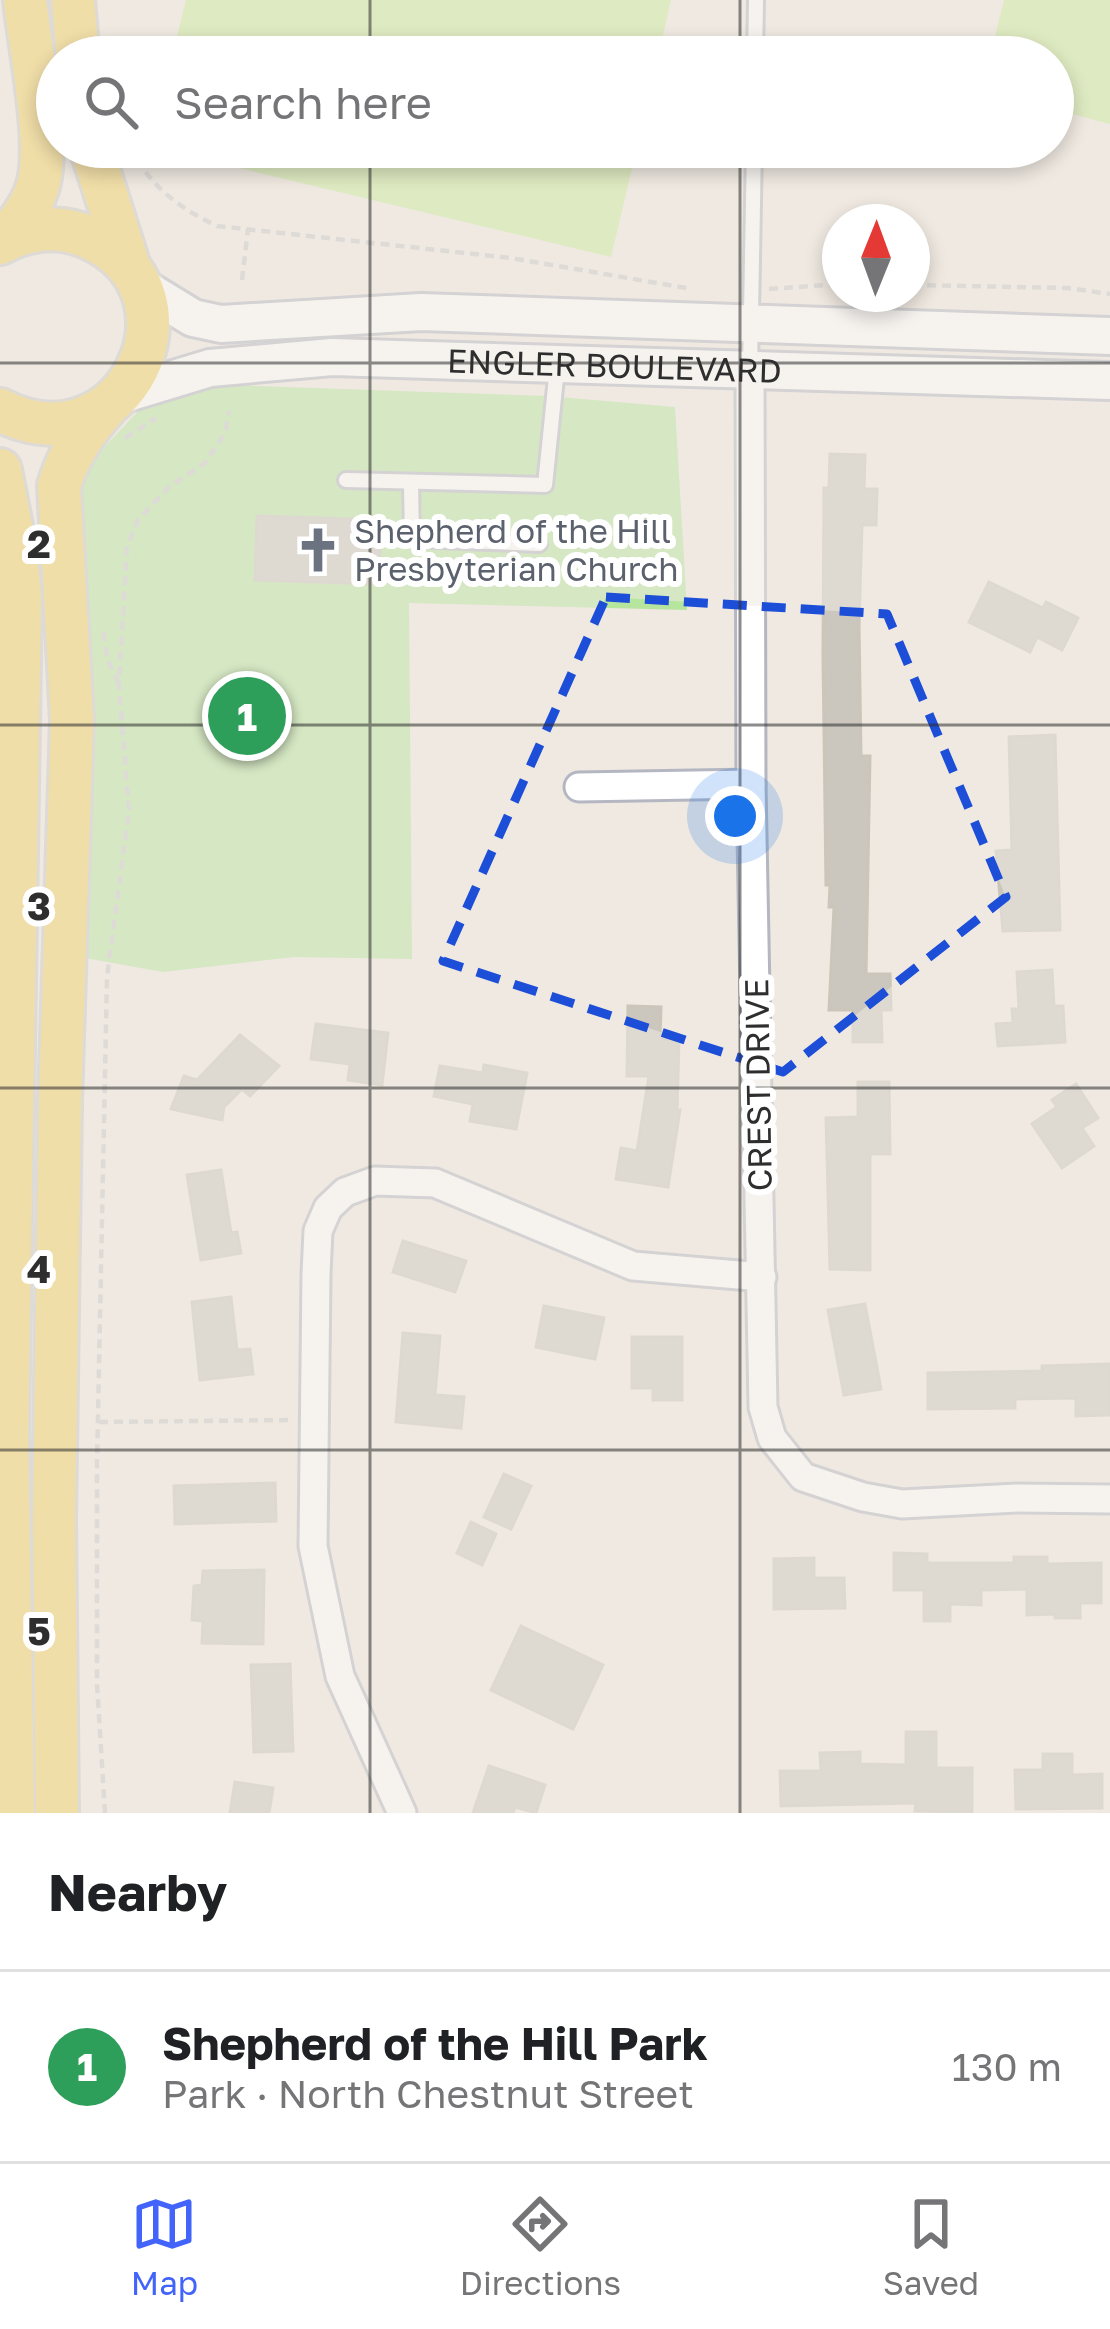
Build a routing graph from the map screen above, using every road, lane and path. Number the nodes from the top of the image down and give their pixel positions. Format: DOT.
graph roads {
  1 [pos="26,0"];
  2 [pos="73,0"];
  3 [pos="756,0"];
  4 [pos="76,36"];
  5 [pos="755,36"];
  6 [pos="36,89"];
  7 [pos="40,168"];
  8 [pos="98,168"];
  9 [pos="142,168"];
  10 [pos="754,168"];
  11 [pos="248,229"];
  12 [pos="3,241"];
  13 [pos="134,276"];
  14 [pos="242,280"];
  15 [pos="822,283"];
  16 [pos="930,285"];
  17 [pos="1110,294"];
  18 [pos="822,304"];
  19 [pos="752,306"];
  20 [pos="821,324"];
  21 [pos="1110,336"];
  22 [pos="558,363"];
  23 [pos="750,370"];
  24 [pos="1110,381"];
  25 [pos="0,410"];
  26 [pos="229,411"];
  27 [pos="169,412"];
  28 [pos="115,415"];
  29 [pos="0,470"];
  30 [pos="346,480"];
  31 [pos="411,484"];
  32 [pos="539,544"];
  33 [pos="102,627"];
  34 [pos="119,685"];
  35 [pos="751,784"];
  36 [pos="579,788"];
  37 [pos="762,1276"];
  38 [pos="315,1420"];
  39 [pos="98,1422"];
  40 [pos="3,1432"];
  41 [pos="1110,1499"];
  42 [pos="13,1813"];
  43 [pos="58,1813"];
  44 [pos="105,1813"];
  45 [pos="402,1813"];
  1 -- 6 [label="main road"];
  2 -- 4 [label="main road"];
  3 -- 5 [label="lane"];
  7 -- 12 [label="main road"];
  8 -- 13 [label="main road"];
  9 -- 11 [label="path"];
  10 -- 19 [label="lane"];
  11 -- 14 [label="path"];
  11 -- 19 [label="path"];
  12 -- 13 [label="main road"];
  13 -- 19 [label="main road, ENGLER BOULEVARD"];
  13 -- 28 [label="main road"];
  15 -- 19 [label="path"];
  16 -- 17 [label="path"];
  18 -- 20 [label="path"];
  19 -- 20 [label="main road, ENGLER BOULEVARD"];
  19 -- 23 [label="lane"];
  20 -- 21 [label="main road, ENGLER BOULEVARD"];
  22 -- 23 [label="main road, ENGLER BOULEVARD"];
  22 -- 28 [label="main road, ENGLER BOULEVARD"];
  22 -- 31 [label="lane"];
  23 -- 24 [label="main road, ENGLER BOULEVARD"];
  23 -- 35 [label="street, CREST DRIVE"];
  25 -- 28 [label="main road"];
  26 -- 34 [label="path"];
  27 -- 28 [label="path"];
  28 -- 43 [label="main road"];
  29 -- 40 [label="main road"];
  30 -- 31 [label="lane"];
  31 -- 32 [label="lane"];
  33 -- 34 [label="path"];
  34 -- 39 [label="path"];
  35 -- 36 [label="street"];
  35 -- 37 [label="street, CREST DRIVE"];
  37 -- 38 [label="street"];
  37 -- 41 [label="street, CREST DRIVE"];
  38 -- 39 [label="path"];
  38 -- 45 [label="street"];
  39 -- 44 [label="path"];
  40 -- 42 [label="main road"];
}
